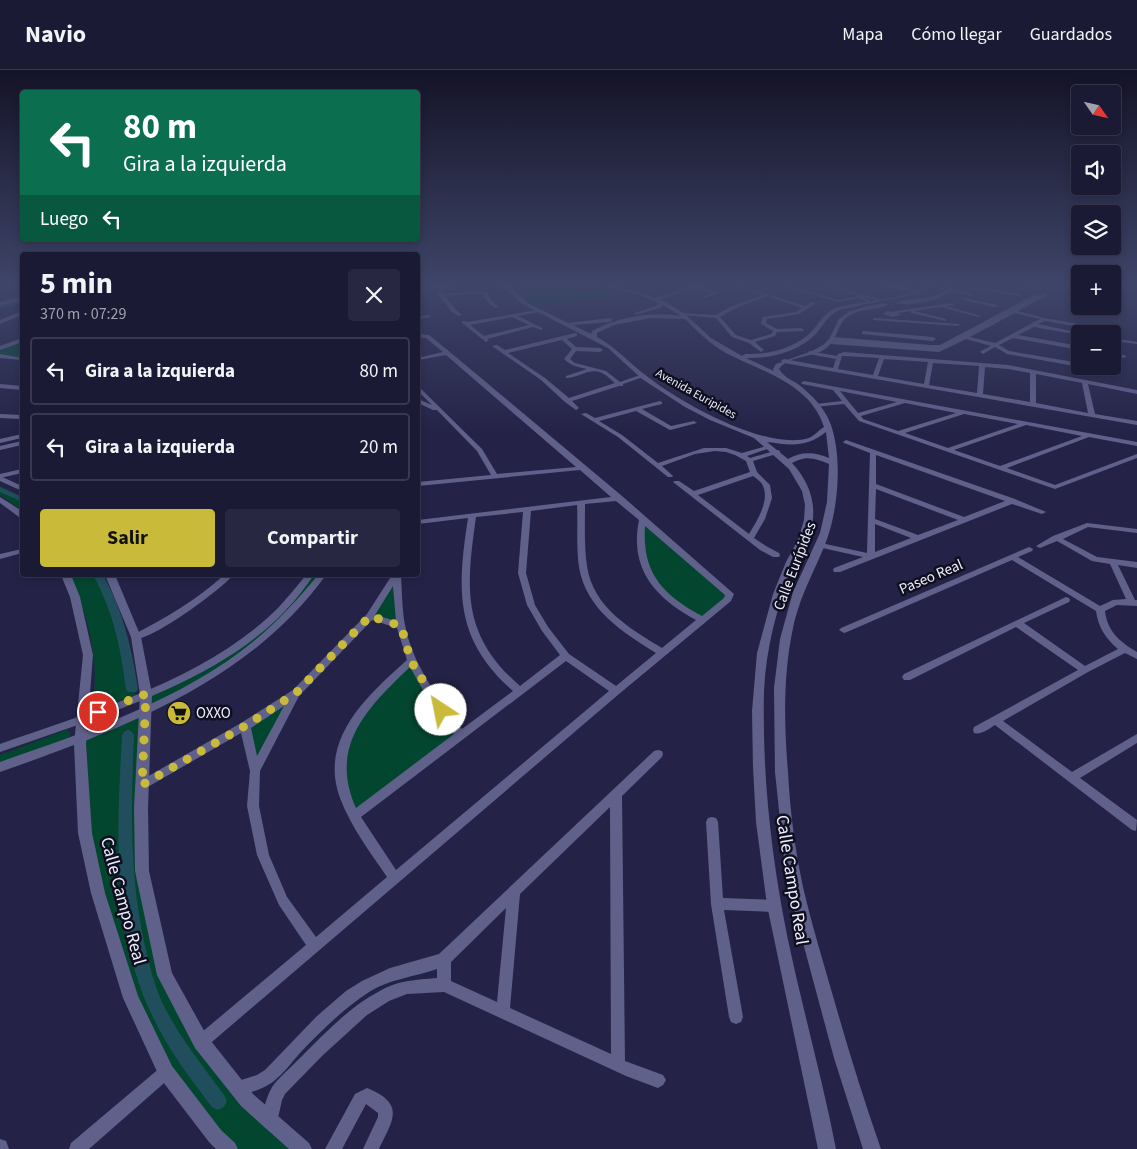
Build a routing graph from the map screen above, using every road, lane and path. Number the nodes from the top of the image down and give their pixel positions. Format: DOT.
graph roads {
  1 [pos="477,333"];
  2 [pos="502,333"];
  3 [pos="584,333"];
  4 [pos="594,333"];
  5 [pos="703,333"];
  6 [pos="732,333"];
  7 [pos="775,333"];
  8 [pos="813,333"];
  9 [pos="835,333"];
  10 [pos="891,333"];
  11 [pos="971,333"];
  12 [pos="1018,333"];
  13 [pos="575,335"];
  14 [pos="420,336"];
  15 [pos="966,336"];
  16 [pos="1013,336"];
  17 [pos="483,338"];
  18 [pos="563,338"];
  19 [pos="594,339"];
  20 [pos="933,339"];
  21 [pos="832,340"];
  22 [pos="20,341"];
  23 [pos="1121,341"];
  24 [pos="751,342"];
  25 [pos="1135,343"];
  26 [pos="798,344"];
  27 [pos="997,344"];
  28 [pos="1071,346"];
  29 [pos="0,348"];
  30 [pos="575,349"];
  31 [pos="784,349"];
  32 [pos="600,350"];
  33 [pos="761,350"];
  34 [pos="815,351"];
  35 [pos="504,352"];
  36 [pos="983,352"];
  37 [pos="448,353"];
  38 [pos="737,355"];
  39 [pos="0,356"];
  40 [pos="800,356"];
  41 [pos="1121,356"];
  42 [pos="1124,356"];
  43 [pos="840,357"];
  44 [pos="882,357"];
  45 [pos="20,359"];
  46 [pos="420,359"];
  47 [pos="784,361"];
  48 [pos="931,361"];
  49 [pos="1071,363"];
  50 [pos="982,365"];
  51 [pos="835,369"];
  52 [pos="590,370"];
  53 [pos="1032,372"];
  54 [pos="780,375"];
  55 [pos="568,377"];
  56 [pos="875,377"];
  57 [pos="646,379"];
  58 [pos="630,382"];
  59 [pos="1085,382"];
  60 [pos="804,383"];
  61 [pos="620,385"];
  62 [pos="0,386"];
  63 [pos="926,386"];
  64 [pos="20,388"];
  65 [pos="836,389"];
  66 [pos="420,390"];
  67 [pos="1137,392"];
  68 [pos="980,394"];
  69 [pos="567,401"];
  70 [pos="420,402"];
  71 [pos="846,402"];
  72 [pos="904,402"];
  73 [pos="660,403"];
  74 [pos="1033,404"];
  75 [pos="816,406"];
  76 [pos="576,408"];
  77 [pos="637,409"];
  78 [pos="442,412"];
  79 [pos="963,413"];
  80 [pos="584,414"];
  81 [pos="857,415"];
  82 [pos="1092,415"];
  83 [pos="0,416"];
  84 [pos="20,417"];
  85 [pos="594,420"];
  86 [pos="1137,423"];
  87 [pos="694,424"];
  88 [pos="1024,424"];
  89 [pos="828,427"];
  90 [pos="20,431"];
  91 [pos="897,433"];
  92 [pos="1088,435"];
  93 [pos="20,436"];
  94 [pos="11,438"];
  95 [pos="757,438"];
  96 [pos="0,441"];
  97 [pos="846,442"];
  98 [pos="20,443"];
  99 [pos="1137,444"];
  100 [pos="0,448"];
  101 [pos="774,449"];
  102 [pos="948,450"];
  103 [pos="873,452"];
  104 [pos="742,455"];
  105 [pos="1137,456"];
  106 [pos="749,460"];
  107 [pos="788,462"];
  108 [pos="833,462"];
  109 [pos="659,465"];
  110 [pos="583,468"];
  111 [pos="1000,468"];
  112 [pos="20,472"];
  113 [pos="753,473"];
  114 [pos="495,476"];
  115 [pos="670,476"];
  116 [pos="0,477"];
  117 [pos="420,481"];
  118 [pos="677,482"];
  119 [pos="872,485"];
  120 [pos="20,488"];
  121 [pos="694,494"];
  122 [pos="619,498"];
  123 [pos="0,499"];
  124 [pos="1012,502"];
  125 [pos="581,504"];
  126 [pos="527,510"];
  127 [pos="1042,512"];
  128 [pos="20,514"];
  129 [pos="472,516"];
  130 [pos="871,520"];
  131 [pos="966,520"];
  132 [pos="642,521"];
  133 [pos="420,522"];
  134 [pos="1137,531"];
  135 [pos="751,537"];
  136 [pos="917,538"];
  137 [pos="1056,538"];
  138 [pos="821,544"];
  139 [pos="1040,546"];
  140 [pos="1029,549"];
  141 [pos="20,552"];
  142 [pos="776,555"];
  143 [pos="870,556"];
  144 [pos="0,557"];
  145 [pos="1012,557"];
  146 [pos="1113,562"];
  147 [pos="789,565"];
  148 [pos="1137,565"];
  149 [pos="808,570"];
  150 [pos="837,570"];
  151 [pos="67,577"];
  152 [pos="111,577"];
  153 [pos="223,577"];
  154 [pos="308,577"];
  155 [pos="320,577"];
  156 [pos="395,577"];
  157 [pos="396,577"];
  158 [pos="1066,600"];
  159 [pos="1135,603"];
  160 [pos="1100,610"];
  161 [pos="772,613"];
  162 [pos="370,616"];
  163 [pos="703,620"];
  164 [pos="1017,623"];
  165 [pos="401,626"];
  166 [pos="788,626"];
  167 [pos="844,630"];
  168 [pos="136,638"];
  169 [pos="1124,650"];
  170 [pos="662,653"];
  171 [pos="566,656"];
  172 [pos="1137,656"];
  173 [pos="411,661"];
  174 [pos="1086,670"];
  175 [pos="907,677"];
  176 [pos="518,690"];
  177 [pos="616,691"];
  178 [pos="296,693"];
  179 [pos="146,694"];
  180 [pos="144,712"];
  181 [pos="82,718"];
  182 [pos="995,720"];
  183 [pos="245,726"];
  184 [pos="978,730"];
  185 [pos="460,734"];
  186 [pos="80,738"];
  187 [pos="1137,738"];
  188 [pos="0,748"];
  189 [pos="658,754"];
  190 [pos="0,767"];
  191 [pos="255,771"];
  192 [pos="1071,778"];
  193 [pos="142,785"];
  194 [pos="616,794"];
  195 [pos="355,815"];
  196 [pos="712,822"];
  197 [pos="1136,826"];
  198 [pos="394,878"];
  199 [pos="514,894"];
  200 [pos="717,904"];
  201 [pos="774,906"];
  202 [pos="314,946"];
  203 [pos="444,959"];
  204 [pos="444,984"];
  205 [pos="341,1006"];
  206 [pos="503,1010"];
  207 [pos="736,1017"];
  208 [pos="351,1019"];
  209 [pos="312,1033"];
  210 [pos="202,1042"];
  211 [pos="322,1046"];
  212 [pos="618,1065"];
  213 [pos="166,1072"];
  214 [pos="658,1080"];
  215 [pos="237,1088"];
  216 [pos="270,1120"];
  217 [pos="77,1149"];
  218 [pos="228,1149"];
  219 [pos="303,1149"];
  220 [pos="333,1149"];
  221 [pos="371,1149"];
  222 [pos="826,1149"];
  223 [pos="872,1149"];
  1 -- 17 [label="street"];
  2 -- 17 [label="street"];
  3 -- 19 [label="street, Avenida Euripides"];
  4 -- 19 [label="street"];
  5 -- 38 [label="street"];
  6 -- 24 [label="street"];
  7 -- 24 [label="street"];
  8 -- 26 [label="street"];
  9 -- 21 [label="street"];
  10 -- 20 [label="street"];
  11 -- 15 [label="street"];
  12 -- 16 [label="street"];
  13 -- 18 [label="street"];
  14 -- 37 [label="street"];
  15 -- 21 [label="street"];
  15 -- 27 [label="street"];
  16 -- 27 [label="street"];
  16 -- 28 [label="street"];
  17 -- 35 [label="street"];
  18 -- 30 [label="street"];
  18 -- 35 [label="street"];
  19 -- 57 [label="street, Avenida Euripides"];
  21 -- 34 [label="street"];
  22 -- 29 [label="street"];
  23 -- 25 [label="street"];
  24 -- 33 [label="street"];
  26 -- 31 [label="street"];
  26 -- 34 [label="street"];
  27 -- 36 [label="street"];
  27 -- 49 [label="street"];
  30 -- 32 [label="street"];
  30 -- 52 [label="street"];
  31 -- 38 [label="street"];
  31 -- 40 [label="street"];
  34 -- 40 [label="street"];
  34 -- 43 [label="street"];
  35 -- 69 [label="street"];
  37 -- 46 [label="street"];
  37 -- 110 [label="street"];
  38 -- 54 [label="street"];
  39 -- 45 [label="street"];
  40 -- 47 [label="street"];
  41 -- 42 [label="street"];
  43 -- 44 [label="street"];
  43 -- 51 [label="street"];
  44 -- 48 [label="street"];
  44 -- 56 [label="street"];
  47 -- 51 [label="street"];
  47 -- 54 [label="street"];
  48 -- 50 [label="street"];
  48 -- 63 [label="street"];
  50 -- 53 [label="street"];
  50 -- 68 [label="street"];
  51 -- 56 [label="street"];
  52 -- 55 [label="street"];
  52 -- 61 [label="street"];
  53 -- 59 [label="street"];
  53 -- 74 [label="street"];
  54 -- 75 [label="street"];
  56 -- 63 [label="street"];
  57 -- 58 [label="street"];
  57 -- 95 [label="street, Avenida Euripides"];
  58 -- 61 [label="street"];
  59 -- 67 [label="street"];
  59 -- 82 [label="street"];
  60 -- 65 [label="street"];
  61 -- 69 [label="street"];
  62 -- 64 [label="street"];
  63 -- 68 [label="street"];
  65 -- 71 [label="street"];
  65 -- 72 [label="street"];
  66 -- 78 [label="street"];
  68 -- 74 [label="street"];
  69 -- 76 [label="street"];
  70 -- 78 [label="street"];
  71 -- 75 [label="street"];
  71 -- 81 [label="street"];
  72 -- 79 [label="street"];
  72 -- 81 [label="street"];
  73 -- 77 [label="street"];
  74 -- 82 [label="street"];
  75 -- 89 [label="street"];
  77 -- 85 [label="street"];
  77 -- 87 [label="street"];
  78 -- 114 [label="street"];
  79 -- 88 [label="street"];
  79 -- 91 [label="street"];
  80 -- 85 [label="street"];
  81 -- 91 [label="street"];
  82 -- 86 [label="street"];
  83 -- 84 [label="street"];
  85 -- 109 [label="street"];
  88 -- 92 [label="street"];
  88 -- 102 [label="street"];
  89 -- 95 [label="street"];
  89 -- 108 [label="street, Calle Eurípides"];
  90 -- 94 [label="street"];
  91 -- 102 [label="street"];
  92 -- 99 [label="street"];
  92 -- 111 [label="street"];
  93 -- 94 [label="street"];
  94 -- 96 [label="street"];
  95 -- 101 [label="street, Calle Eurípides"];
  97 -- 103 [label="street"];
  98 -- 100 [label="street"];
  101 -- 104 [label="street"];
  101 -- 106 [label="street"];
  101 -- 107 [label="street, Calle Eurípides"];
  102 -- 111 [label="street"];
  103 -- 119 [label="street"];
  103 -- 124 [label="street"];
  104 -- 106 [label="street"];
  104 -- 109 [label="street"];
  105 -- 111 [label="street"];
  106 -- 113 [label="street"];
  107 -- 108 [label="street"];
  107 -- 147 [label="street, Calle Eurípides"];
  108 -- 138 [label="street, Calle Eurípides"];
  109 -- 115 [label="street"];
  110 -- 114 [label="street"];
  110 -- 122 [label="street"];
  112 -- 116 [label="street"];
  113 -- 121 [label="street"];
  113 -- 135 [label="street"];
  114 -- 117 [label="street"];
  116 -- 120 [label="street"];
  118 -- 121 [label="street"];
  119 -- 130 [label="street"];
  119 -- 131 [label="street"];
  121 -- 135 [label="street"];
  122 -- 125 [label="street"];
  122 -- 132 [label="street"];
  123 -- 128 [label="street"];
  124 -- 127 [label="street"];
  124 -- 131 [label="street"];
  125 -- 126 [label="street"];
  125 -- 170 [label="street"];
  126 -- 129 [label="street"];
  126 -- 171 [label="street"];
  129 -- 133 [label="street"];
  129 -- 176 [label="street"];
  130 -- 136 [label="street"];
  130 -- 143 [label="street"];
  131 -- 136 [label="street"];
  132 -- 163 [label="street"];
  132 -- 163 [label="street"];
  134 -- 137 [label="street"];
  135 -- 142 [label="street"];
  136 -- 143 [label="street"];
  137 -- 139 [label="street"];
  137 -- 146 [label="street"];
  138 -- 143 [label="street"];
  138 -- 149 [label="street, Calle Eurípides"];
  140 -- 145 [label="street, Paseo Real"];
  141 -- 144 [label="street"];
  143 -- 150 [label="street"];
  145 -- 160 [label="street"];
  145 -- 167 [label="street, Paseo Real"];
  146 -- 148 [label="street"];
  146 -- 159 [label="street"];
  147 -- 149 [label="street"];
  147 -- 161 [label="street, Calle Eurípides"];
  149 -- 166 [label="street, Calle Eurípides"];
  151 -- 181 [label="street, Calle Campo Real"];
  152 -- 168 [label="street, Calle Campo Real"];
  153 -- 168 [label="street"];
  154 -- 179 [label="street"];
  155 -- 180 [label="street"];
  156 -- 162 [label="street"];
  157 -- 165 [label="street"];
  158 -- 164 [label="street"];
  159 -- 160 [label="street"];
  160 -- 169 [label="street"];
  161 -- 201 [label="street, Calle Campo Real"];
  162 -- 165 [label="street"];
  162 -- 178 [label="street"];
  163 -- 170 [label="street"];
  164 -- 174 [label="street"];
  164 -- 175 [label="street"];
  165 -- 173 [label="street"];
  166 -- 223 [label="street, Calle Campo Real"];
  168 -- 179 [label="street, Calle Campo Real"];
  169 -- 172 [label="street"];
  169 -- 174 [label="street"];
  170 -- 177 [label="street"];
  171 -- 176 [label="street"];
  171 -- 177 [label="street"];
  173 -- 185 [label="street"];
  173 -- 195 [label="street"];
  174 -- 182 [label="street"];
  176 -- 185 [label="street"];
  177 -- 198 [label="street"];
  178 -- 183 [label="street"];
  178 -- 191 [label="street"];
  179 -- 180 [label="street, Calle Campo Real"];
  179 -- 181 [label="street"];
  180 -- 186 [label="street"];
  180 -- 193 [label="street, Calle Campo Real"];
  181 -- 186 [label="street, Calle Campo Real"];
  181 -- 188 [label="street"];
  182 -- 184 [label="street"];
  182 -- 192 [label="street"];
  183 -- 191 [label="street"];
  183 -- 193 [label="street"];
  185 -- 195 [label="street"];
  186 -- 190 [label="street"];
  186 -- 213 [label="street, Calle Campo Real"];
  187 -- 192 [label="street"];
  189 -- 194 [label="street"];
  191 -- 202 [label="street"];
  192 -- 197 [label="street"];
  193 -- 210 [label="street, Calle Campo Real"];
  194 -- 199 [label="street"];
  194 -- 212 [label="street"];
  195 -- 198 [label="street"];
  196 -- 200 [label="street"];
  198 -- 202 [label="street"];
  199 -- 203 [label="street"];
  199 -- 206 [label="street"];
  200 -- 201 [label="street"];
  200 -- 207 [label="street"];
  201 -- 222 [label="street, Calle Campo Real"];
  202 -- 210 [label="street"];
  203 -- 204 [label="street"];
  203 -- 205 [label="street"];
  204 -- 206 [label="street"];
  204 -- 208 [label="street"];
  205 -- 208 [label="street"];
  205 -- 209 [label="street"];
  206 -- 212 [label="street"];
  208 -- 211 [label="street"];
  209 -- 211 [label="street"];
  209 -- 215 [label="street"];
  210 -- 215 [label="street, Calle Campo Real"];
  211 -- 216 [label="street"];
  212 -- 214 [label="street"];
  213 -- 217 [label="street"];
  213 -- 218 [label="street, Calle Campo Real"];
  215 -- 216 [label="street, Calle Campo Real"];
  216 -- 219 [label="street, Calle Campo Real"];
  220 -- 221 [label="street"];
}
